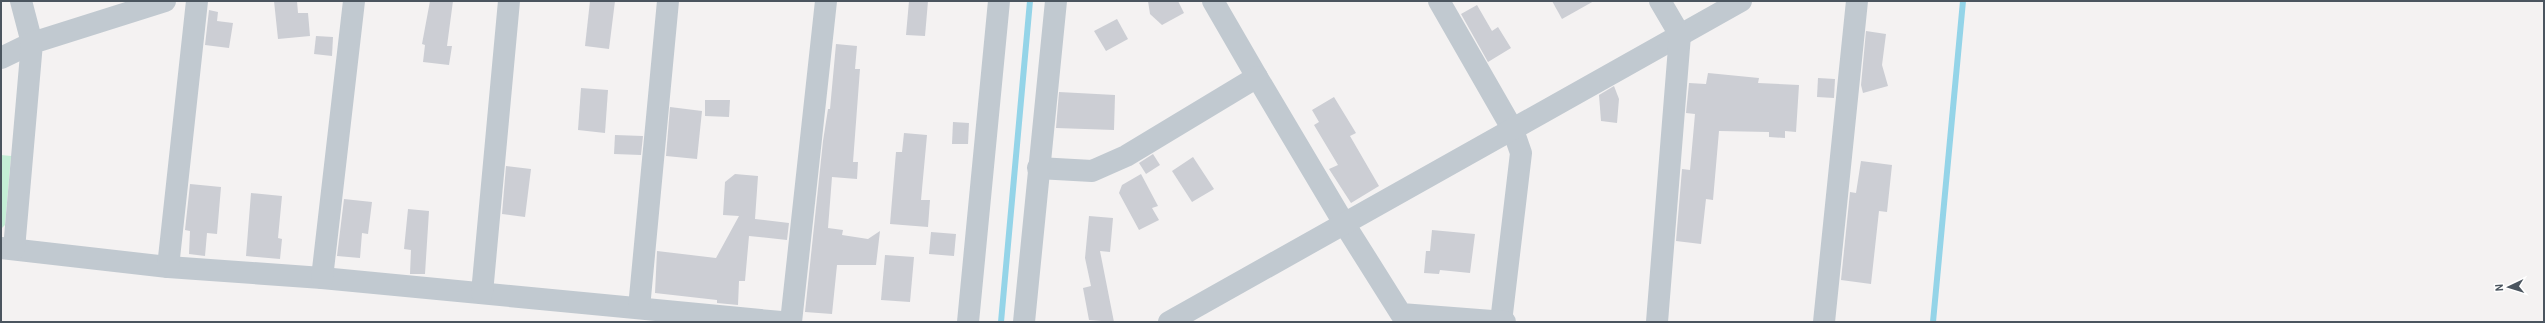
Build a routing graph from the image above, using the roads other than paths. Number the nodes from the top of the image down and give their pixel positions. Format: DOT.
graph roads {
  1 [pos="21,1"];
  2 [pos="165,1"];
  3 [pos="197,1"];
  4 [pos="354,1"];
  5 [pos="509,1"];
  6 [pos="668,1"];
  7 [pos="826,1"];
  8 [pos="999,1"];
  9 [pos="1056,1"];
  10 [pos="1213,1"];
  11 [pos="1439,1"];
  12 [pos="1660,1"];
  13 [pos="1741,1"];
  14 [pos="1857,1"];
  15 [pos="1680,35"];
  16 [pos="32,43"];
  17 [pos="1,58"];
  18 [pos="1257,77"];
  19 [pos="1512,130"];
  20 [pos="1038,168"];
  21 [pos="1345,225"];
  22 [pos="8,248"];
  23 [pos="168,267"];
  24 [pos="322,278"];
  25 [pos="482,293"];
  26 [pos="639,308"];
  27 [pos="781,322"];
  28 [pos="791,322"];
  29 [pos="968,322"];
  30 [pos="1024,322"];
  31 [pos="1169,322"];
  32 [pos="1501,322"];
  33 [pos="1505,322"];
  34 [pos="1656,322"];
  35 [pos="1824,322"];
  1 -- 16 [label="street"];
  2 -- 16 [label="street"];
  3 -- 23 [label="street"];
  4 -- 24 [label="street"];
  5 -- 25 [label="street"];
  6 -- 26 [label="street"];
  7 -- 28 [label="street"];
  8 -- 29 [label="street"];
  9 -- 20 [label="street"];
  10 -- 18 [label="street"];
  11 -- 19 [label="street"];
  12 -- 15 [label="street"];
  13 -- 15 [label="street"];
  14 -- 35 [label="street"];
  15 -- 19 [label="street"];
  15 -- 34 [label="street"];
  16 -- 17 [label="street"];
  16 -- 22 [label="street"];
  18 -- 20 [label="street"];
  18 -- 21 [label="street"];
  19 -- 21 [label="street"];
  19 -- 32 [label="street"];
  20 -- 30 [label="street"];
  21 -- 31 [label="street"];
  21 -- 32 [label="street"];
  22 -- 23 [label="street"];
  23 -- 24 [label="street"];
  24 -- 25 [label="street"];
  25 -- 26 [label="street"];
  26 -- 27 [label="street"];
  32 -- 33 [label="street"];
}
